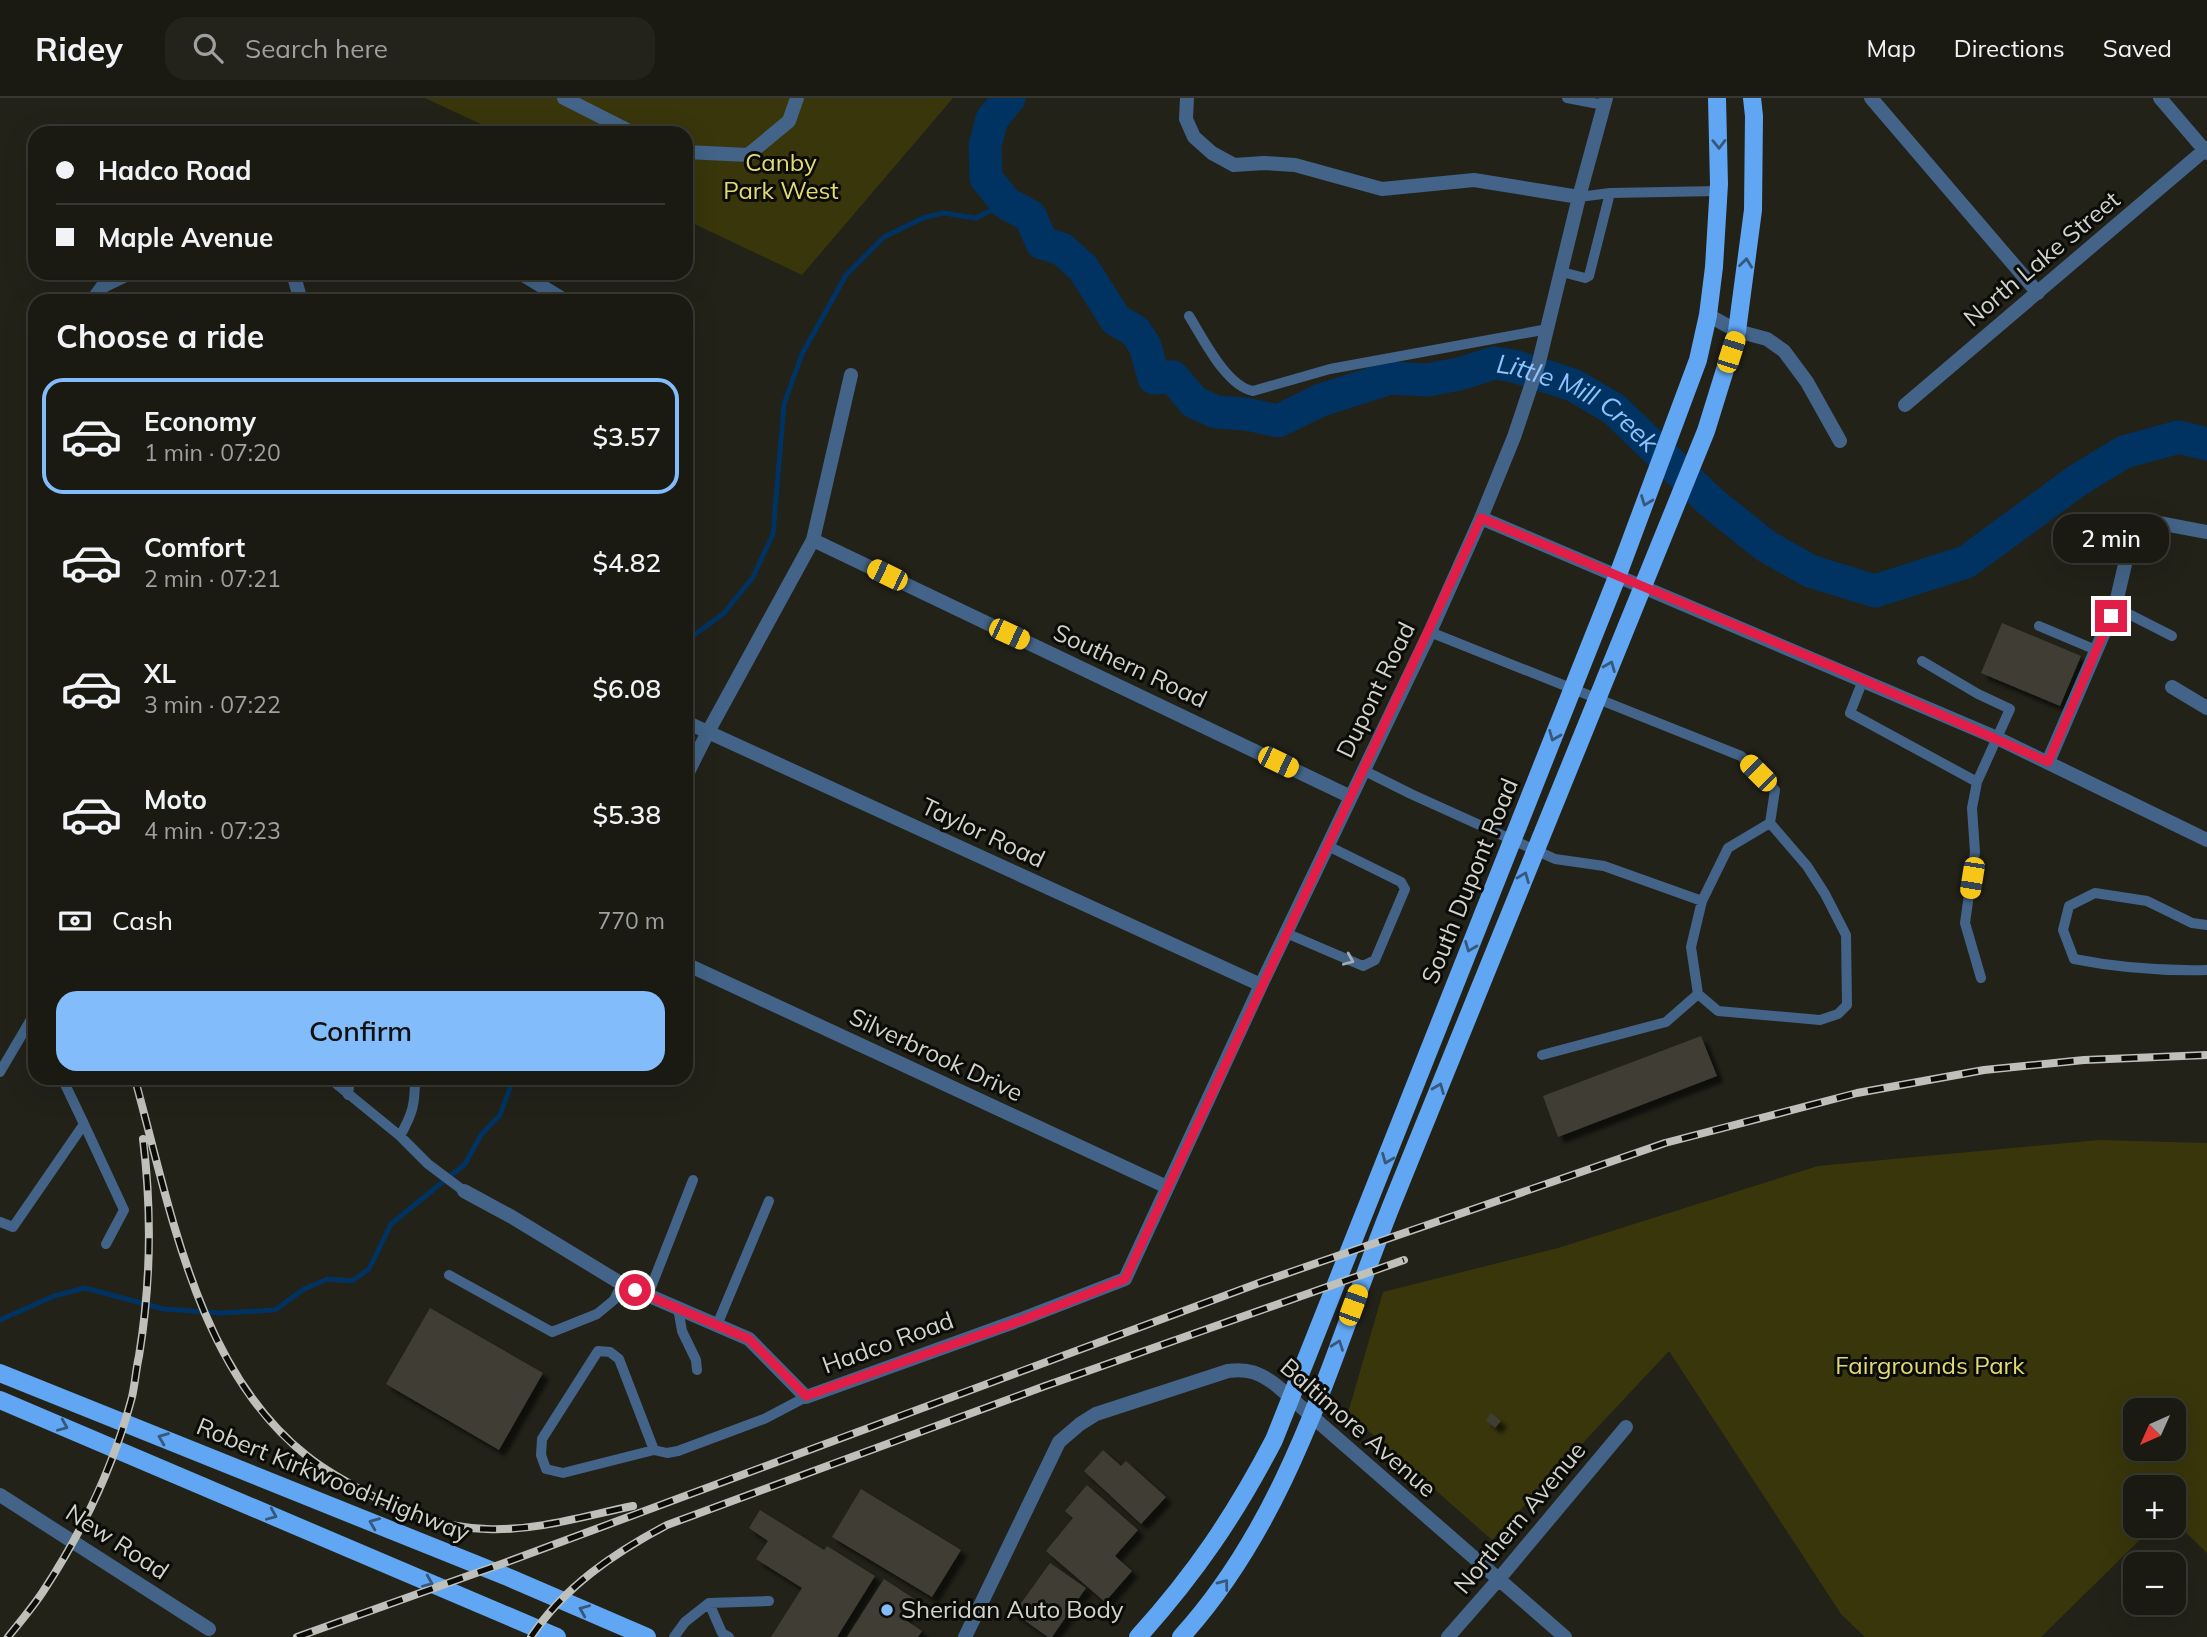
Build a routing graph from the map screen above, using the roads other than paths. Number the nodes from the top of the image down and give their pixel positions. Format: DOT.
graph roads {
  1 [pos="564,98"];
  2 [pos="797,98"];
  3 [pos="1187,98"];
  4 [pos="1717,98"];
  5 [pos="1752,98"];
  6 [pos="1871,98"];
  7 [pos="2160,98"];
  8 [pos="1574,99"];
  9 [pos="1605,102"];
  10 [pos="620,126"];
  11 [pos="2206,150"];
  12 [pos="693,152"];
  13 [pos="1719,191"];
  14 [pos="1610,193"];
  15 [pos="1579,197"];
  16 [pos="1562,272"];
  17 [pos="115,280"];
  18 [pos="532,280"];
  19 [pos="2038,293"];
  20 [pos="97,294"];
  21 [pos="554,294"];
  22 [pos="1189,316"];
  23 [pos="1709,316"];
  24 [pos="1548,329"];
  25 [pos="1737,331"];
  26 [pos="851,375"];
  27 [pos="1905,405"];
  28 [pos="1840,441"];
  29 [pos="1481,518"];
  30 [pos="2207,532"];
  31 [pos="813,540"];
  32 [pos="2115,607"];
  33 [pos="2039,626"];
  34 [pos="1430,632"];
  35 [pos="2172,636"];
  36 [pos="2096,650"];
  37 [pos="1922,661"];
  38 [pos="1863,680"];
  39 [pos="2172,687"];
  40 [pos="2207,708"];
  41 [pos="693,725"];
  42 [pos="708,732"];
  43 [pos="1997,738"];
  44 [pos="693,762"];
  45 [pos="2048,762"];
  46 [pos="1363,770"];
  47 [pos="1977,782"];
  48 [pos="1351,797"];
  49 [pos="1770,824"];
  50 [pos="2207,840"];
  51 [pos="1328,846"];
  52 [pos="1702,901"];
  53 [pos="2207,925"];
  54 [pos="1286,933"];
  55 [pos="693,967"];
  56 [pos="2207,970"];
  57 [pos="1981,978"];
  58 [pos="1261,985"];
  59 [pos="1698,994"];
  60 [pos="28,1024"];
  61 [pos="1542,1055"];
  62 [pos="0,1072"];
  63 [pos="65,1085"];
  64 [pos="337,1085"];
  65 [pos="349,1085"];
  66 [pos="415,1085"];
  67 [pos="348,1095"];
  68 [pos="84,1124"];
  69 [pos="400,1136"];
  70 [pos="693,1180"];
  71 [pos="1167,1187"];
  72 [pos="464,1191"];
  73 [pos="769,1200"];
  74 [pos="0,1222"];
  75 [pos="106,1244"];
  76 [pos="449,1275"];
  77 [pos="1125,1279"];
  78 [pos="622,1284"];
  79 [pos="648,1295"];
  80 [pos="678,1308"];
  81 [pos="717,1325"];
  82 [pos="697,1370"];
  83 [pos="0,1373"];
  84 [pos="806,1396"];
  85 [pos="0,1400"];
  86 [pos="1626,1427"];
  87 [pos="654,1450"];
  88 [pos="0,1495"];
  89 [pos="1498,1580"];
  90 [pos="769,1601"];
  91 [pos="709,1603"];
  92 [pos="209,1629"];
  93 [pos="557,1637"];
  94 [pos="647,1637"];
  95 [pos="674,1637"];
  96 [pos="729,1637"];
  97 [pos="965,1637"];
  98 [pos="1138,1637"];
  99 [pos="1181,1637"];
  100 [pos="1448,1637"];
  101 [pos="1565,1637"];
  1 -- 10 [label="street"];
  2 -- 12 [label="street"];
  3 -- 15 [label="street"];
  4 -- 13 [label="main road, South Dupont Road, one-way"];
  25 -- 5 [label="main road, South Dupont Road, one-way"];
  6 -- 19 [label="street"];
  7 -- 11 [label="street"];
  8 -- 9 [label="lane"];
  9 -- 15 [label="street, Dupont Road"];
  11 -- 19 [label="street, North Lake Street"];
  13 -- 14 [label="lane"];
  13 -- 23 [label="main road, South Dupont Road"];
  14 -- 15 [label="lane"];
  14 -- 16 [label="lane"];
  15 -- 16 [label="street, Dupont Road"];
  16 -- 24 [label="street, Dupont Road"];
  17 -- 20 [label="street"];
  18 -- 21 [label="street"];
  19 -- 27 [label="street, North Lake Street"];
  22 -- 24 [label="lane"];
  23 -- 25 [label="street"];
  23 -- 98 [label="main road, South Dupont Road, one-way"];
  24 -- 29 [label="street, Dupont Road"];
  25 -- 28 [label="street"];
  99 -- 25 [label="main road, South Dupont Road, one-way"];
  26 -- 31 [label="street"];
  29 -- 34 [label="street, Dupont Road"];
  29 -- 38 [label="street"];
  30 -- 32 [label="street"];
  31 -- 42 [label="street"];
  31 -- 48 [label="street, Southern Road"];
  32 -- 35 [label="lane"];
  32 -- 36 [label="street"];
  33 -- 36 [label="lane"];
  34 -- 46 [label="street, Dupont Road"];
  34 -- 49 [label="lane"];
  36 -- 45 [label="street"];
  37 -- 43 [label="lane"];
  38 -- 43 [label="street"];
  38 -- 47 [label="lane"];
  39 -- 40 [label="street"];
  41 -- 42 [label="street, Taylor Road"];
  42 -- 44 [label="street"];
  42 -- 58 [label="street, Taylor Road"];
  43 -- 45 [label="street"];
  43 -- 47 [label="lane"];
  45 -- 50 [label="street"];
  46 -- 48 [label="street, Dupont Road"];
  46 -- 52 [label="lane"];
  47 -- 57 [label="lane"];
  48 -- 51 [label="street, Dupont Road"];
  49 -- 52 [label="lane"];
  49 -- 59 [label="lane"];
  51 -- 54 [label="street, Dupont Road"];
  54 -- 51 [label="lane, one-way"];
  52 -- 59 [label="lane"];
  53 -- 56 [label="lane"];
  54 -- 58 [label="street, Dupont Road"];
  55 -- 71 [label="street, Silverbrook Drive"];
  58 -- 71 [label="street, Dupont Road"];
  59 -- 61 [label="lane"];
  60 -- 62 [label="lane"];
  63 -- 68 [label="lane"];
  64 -- 67 [label="lane"];
  65 -- 67 [label="lane"];
  66 -- 69 [label="lane"];
  67 -- 69 [label="lane"];
  68 -- 74 [label="lane"];
  68 -- 75 [label="lane"];
  69 -- 72 [label="lane"];
  70 -- 79 [label="lane"];
  71 -- 77 [label="street, Dupont Road"];
  72 -- 78 [label="street, Hadco Road"];
  73 -- 81 [label="lane"];
  76 -- 78 [label="lane"];
  77 -- 84 [label="street, Hadco Road"];
  78 -- 79 [label="street, Hadco Road"];
  79 -- 80 [label="street, Hadco Road"];
  80 -- 81 [label="street, Hadco Road"];
  80 -- 82 [label="lane"];
  81 -- 84 [label="street, Hadco Road"];
  94 -- 83 [label="main road, Robert Kirkwood Highway, one-way"];
  84 -- 87 [label="lane"];
  85 -- 93 [label="main road, one-way"];
  86 -- 89 [label="street, Northern Avenue"];
  87 -- 87 [label="lane"];
  88 -- 92 [label="street, New Road"];
  89 -- 97 [label="street, Baltimore Avenue"];
  89 -- 100 [label="street, Northern Avenue"];
  89 -- 101 [label="street, Baltimore Avenue"];
  90 -- 91 [label="lane"];
  91 -- 95 [label="lane"];
  91 -- 96 [label="lane"];
}
